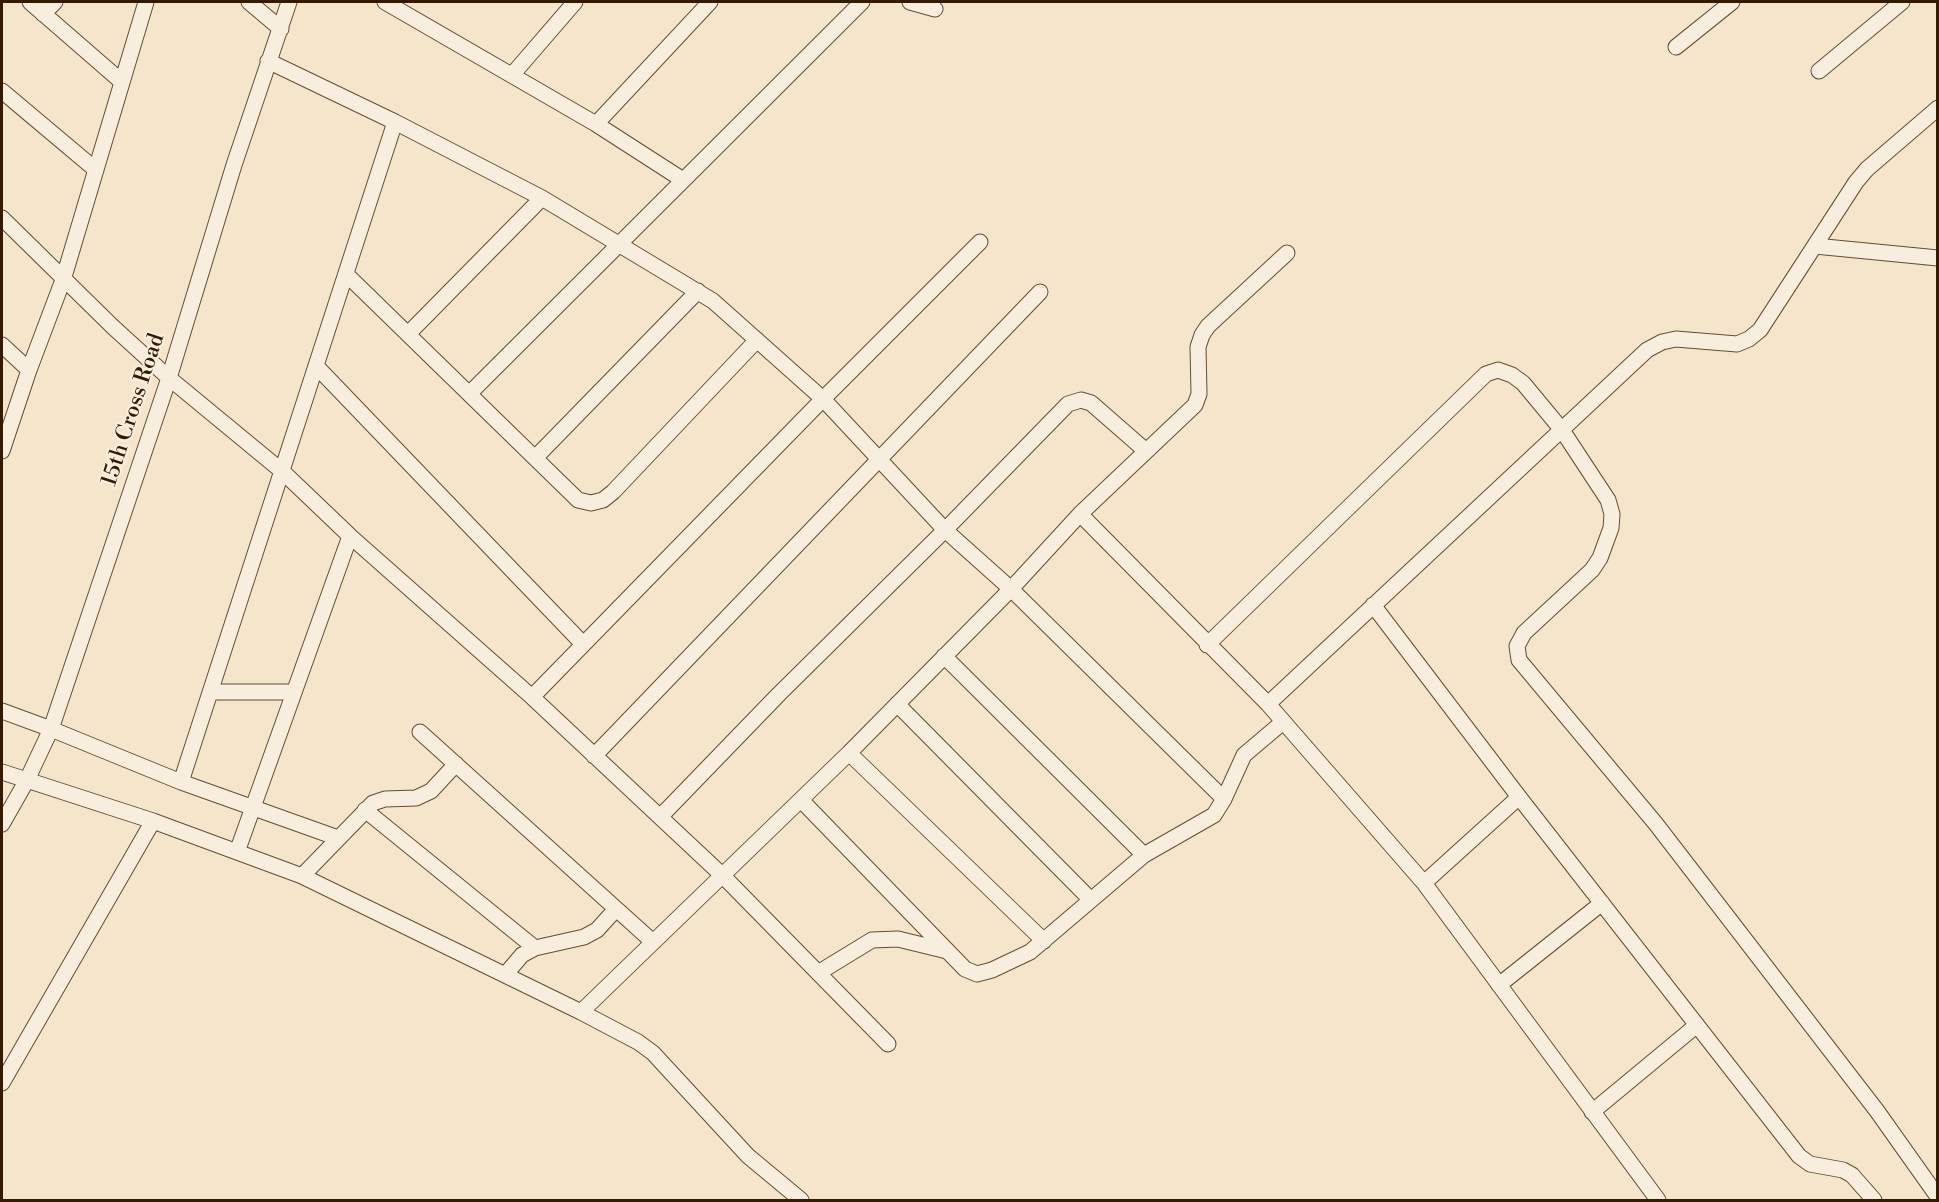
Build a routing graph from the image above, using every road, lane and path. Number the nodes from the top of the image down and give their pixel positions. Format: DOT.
graph roads {
  1 [pos="30,2"];
  2 [pos="55,2"];
  3 [pos="146,2"];
  4 [pos="249,2"];
  5 [pos="289,2"];
  6 [pos="385,2"];
  7 [pos="575,2"];
  8 [pos="710,2"];
  9 [pos="862,2"];
  10 [pos="910,2"];
  11 [pos="1732,2"];
  12 [pos="1902,2"];
  13 [pos="935,9"];
  14 [pos="43,14"];
  15 [pos="281,28"];
  16 [pos="1676,47"];
  17 [pos="268,61"];
  18 [pos="1819,71"];
  19 [pos="512,75"];
  20 [pos="122,82"];
  21 [pos="2,91"];
  22 [pos="1935,116"];
  23 [pos="395,122"];
  24 [pos="596,124"];
  25 [pos="96,170"];
  26 [pos="683,180"];
  27 [pos="542,198"];
  28 [pos="2,218"];
  29 [pos="980,242"];
  30 [pos="619,244"];
  31 [pos="1815,246"];
  32 [pos="1287,253"];
  33 [pos="1938,258"];
  34 [pos="346,274"];
  35 [pos="63,280"];
  36 [pos="698,291"];
  37 [pos="1040,292"];
  38 [pos="408,334"];
  39 [pos="757,340"];
  40 [pos="2,345"];
  41 [pos="317,367"];
  42 [pos="29,370"];
  43 [pos="169,378"];
  44 [pos="470,393"];
  45 [pos="823,399"];
  46 [pos="1562,430"];
  47 [pos="2,451"];
  48 [pos="1146,451"];
  49 [pos="535,458"];
  50 [pos="880,460"];
  51 [pos="283,472"];
  52 [pos="1080,514"];
  53 [pos="945,530"];
  54 [pos="350,536"];
  55 [pos="1011,589"];
  56 [pos="1373,605"];
  57 [pos="583,644"];
  58 [pos="1208,645"];
  59 [pos="944,656"];
  60 [pos="211,692"];
  61 [pos="294,692"];
  62 [pos="532,697"];
  63 [pos="897,704"];
  64 [pos="1268,704"];
  65 [pos="2,711"];
  66 [pos="1283,722"];
  67 [pos="51,729"];
  68 [pos="420,732"];
  69 [pos="849,753"];
  70 [pos="594,756"];
  71 [pos="456,764"];
  72 [pos="2,772"];
  73 [pos="27,780"];
  74 [pos="181,782"];
  75 [pos="1519,796"];
  76 [pos="1224,799"];
  77 [pos="801,800"];
  78 [pos="253,808"];
  79 [pos="365,810"];
  80 [pos="660,817"];
  81 [pos="153,821"];
  82 [pos="2,824"];
  83 [pos="338,838"];
  84 [pos="237,852"];
  85 [pos="1144,855"];
  86 [pos="302,876"];
  87 [pos="723,876"];
  88 [pos="1424,883"];
  89 [pos="1090,899"];
  90 [pos="1602,903"];
  91 [pos="616,909"];
  92 [pos="1044,941"];
  93 [pos="653,942"];
  94 [pos="535,948"];
  95 [pos="947,951"];
  96 [pos="818,973"];
  97 [pos="505,975"];
  98 [pos="1499,986"];
  99 [pos="581,1012"];
  100 [pos="1697,1024"];
  101 [pos="888,1044"];
  102 [pos="2,1083"];
  103 [pos="1592,1112"];
  104 [pos="1938,1197"];
  105 [pos="801,1200"];
  106 [pos="1658,1200"];
  107 [pos="1874,1200"];
  1 -- 14 [label="street"];
  2 -- 14 [label="street"];
  3 -- 20 [label="street"];
  4 -- 15 [label="street"];
  5 -- 15 [label="street, 15th Cross Road"];
  6 -- 19 [label="street"];
  7 -- 19 [label="street"];
  8 -- 24 [label="street"];
  9 -- 26 [label="street"];
  10 -- 13 [label="street"];
  11 -- 16 [label="street"];
  12 -- 18 [label="street"];
  14 -- 20 [label="street"];
  15 -- 17 [label="street, 15th Cross Road"];
  17 -- 23 [label="street"];
  17 -- 43 [label="street, 15th Cross Road"];
  19 -- 24 [label="street"];
  20 -- 25 [label="street"];
  21 -- 25 [label="street"];
  22 -- 31 [label="street"];
  23 -- 27 [label="street"];
  23 -- 34 [label="street"];
  24 -- 26 [label="street"];
  25 -- 35 [label="street"];
  26 -- 30 [label="street"];
  27 -- 30 [label="street"];
  27 -- 38 [label="street"];
  28 -- 35 [label="street"];
  29 -- 45 [label="street"];
  30 -- 36 [label="street"];
  30 -- 44 [label="street"];
  31 -- 33 [label="street"];
  31 -- 46 [label="street"];
  32 -- 48 [label="street"];
  34 -- 38 [label="street"];
  34 -- 41 [label="street"];
  35 -- 42 [label="street"];
  35 -- 43 [label="street"];
  36 -- 39 [label="street"];
  36 -- 49 [label="street"];
  37 -- 50 [label="street"];
  38 -- 44 [label="street"];
  39 -- 45 [label="street"];
  39 -- 49 [label="street"];
  40 -- 42 [label="street"];
  41 -- 51 [label="street"];
  41 -- 57 [label="street"];
  42 -- 47 [label="street"];
  43 -- 51 [label="street"];
  43 -- 67 [label="street, 15th Cross Road"];
  44 -- 49 [label="street"];
  45 -- 50 [label="street"];
  45 -- 57 [label="street"];
  46 -- 56 [label="street"];
  46 -- 58 [label="street"];
  46 -- 104 [label="street"];
  48 -- 52 [label="street"];
  48 -- 53 [label="street"];
  50 -- 53 [label="street"];
  50 -- 70 [label="street"];
  51 -- 54 [label="street"];
  51 -- 60 [label="street"];
  52 -- 55 [label="street"];
  52 -- 58 [label="street"];
  53 -- 55 [label="street"];
  53 -- 80 [label="street"];
  54 -- 61 [label="street"];
  54 -- 62 [label="street"];
  55 -- 59 [label="street"];
  55 -- 76 [label="street"];
  56 -- 64 [label="street"];
  56 -- 75 [label="street"];
  57 -- 62 [label="street"];
  58 -- 64 [label="street"];
  59 -- 63 [label="street"];
  59 -- 85 [label="street"];
  60 -- 61 [label="street"];
  60 -- 74 [label="street"];
  61 -- 78 [label="street"];
  62 -- 70 [label="street"];
  63 -- 69 [label="street"];
  63 -- 89 [label="street"];
  64 -- 66 [label="street"];
  65 -- 67 [label="street"];
  66 -- 76 [label="street"];
  66 -- 88 [label="street"];
  67 -- 73 [label="street, 15th Cross Road"];
  67 -- 74 [label="street"];
  68 -- 71 [label="street"];
  69 -- 77 [label="street"];
  69 -- 92 [label="street"];
  70 -- 80 [label="street"];
  71 -- 79 [label="street"];
  71 -- 91 [label="street"];
  72 -- 73 [label="street"];
  73 -- 81 [label="street"];
  73 -- 82 [label="street, 15th Cross Road"];
  74 -- 78 [label="street"];
  75 -- 88 [label="street"];
  75 -- 90 [label="street"];
  76 -- 85 [label="street"];
  77 -- 87 [label="street"];
  77 -- 95 [label="street"];
  78 -- 83 [label="street"];
  78 -- 84 [label="street"];
  79 -- 83 [label="street"];
  79 -- 94 [label="street"];
  80 -- 87 [label="street"];
  81 -- 84 [label="street"];
  81 -- 102 [label="street"];
  83 -- 86 [label="street"];
  84 -- 86 [label="street"];
  85 -- 89 [label="street"];
  86 -- 97 [label="street"];
  87 -- 93 [label="street"];
  87 -- 96 [label="street"];
  88 -- 98 [label="street"];
  89 -- 92 [label="street"];
  90 -- 98 [label="street"];
  90 -- 100 [label="street"];
  91 -- 93 [label="street"];
  91 -- 94 [label="street"];
  92 -- 95 [label="street"];
  93 -- 99 [label="street"];
  94 -- 97 [label="street"];
  95 -- 96 [label="street"];
  96 -- 101 [label="street"];
  97 -- 99 [label="street"];
  98 -- 103 [label="street"];
  99 -- 105 [label="street"];
  100 -- 103 [label="street"];
  100 -- 107 [label="street"];
  103 -- 106 [label="street"];
}
